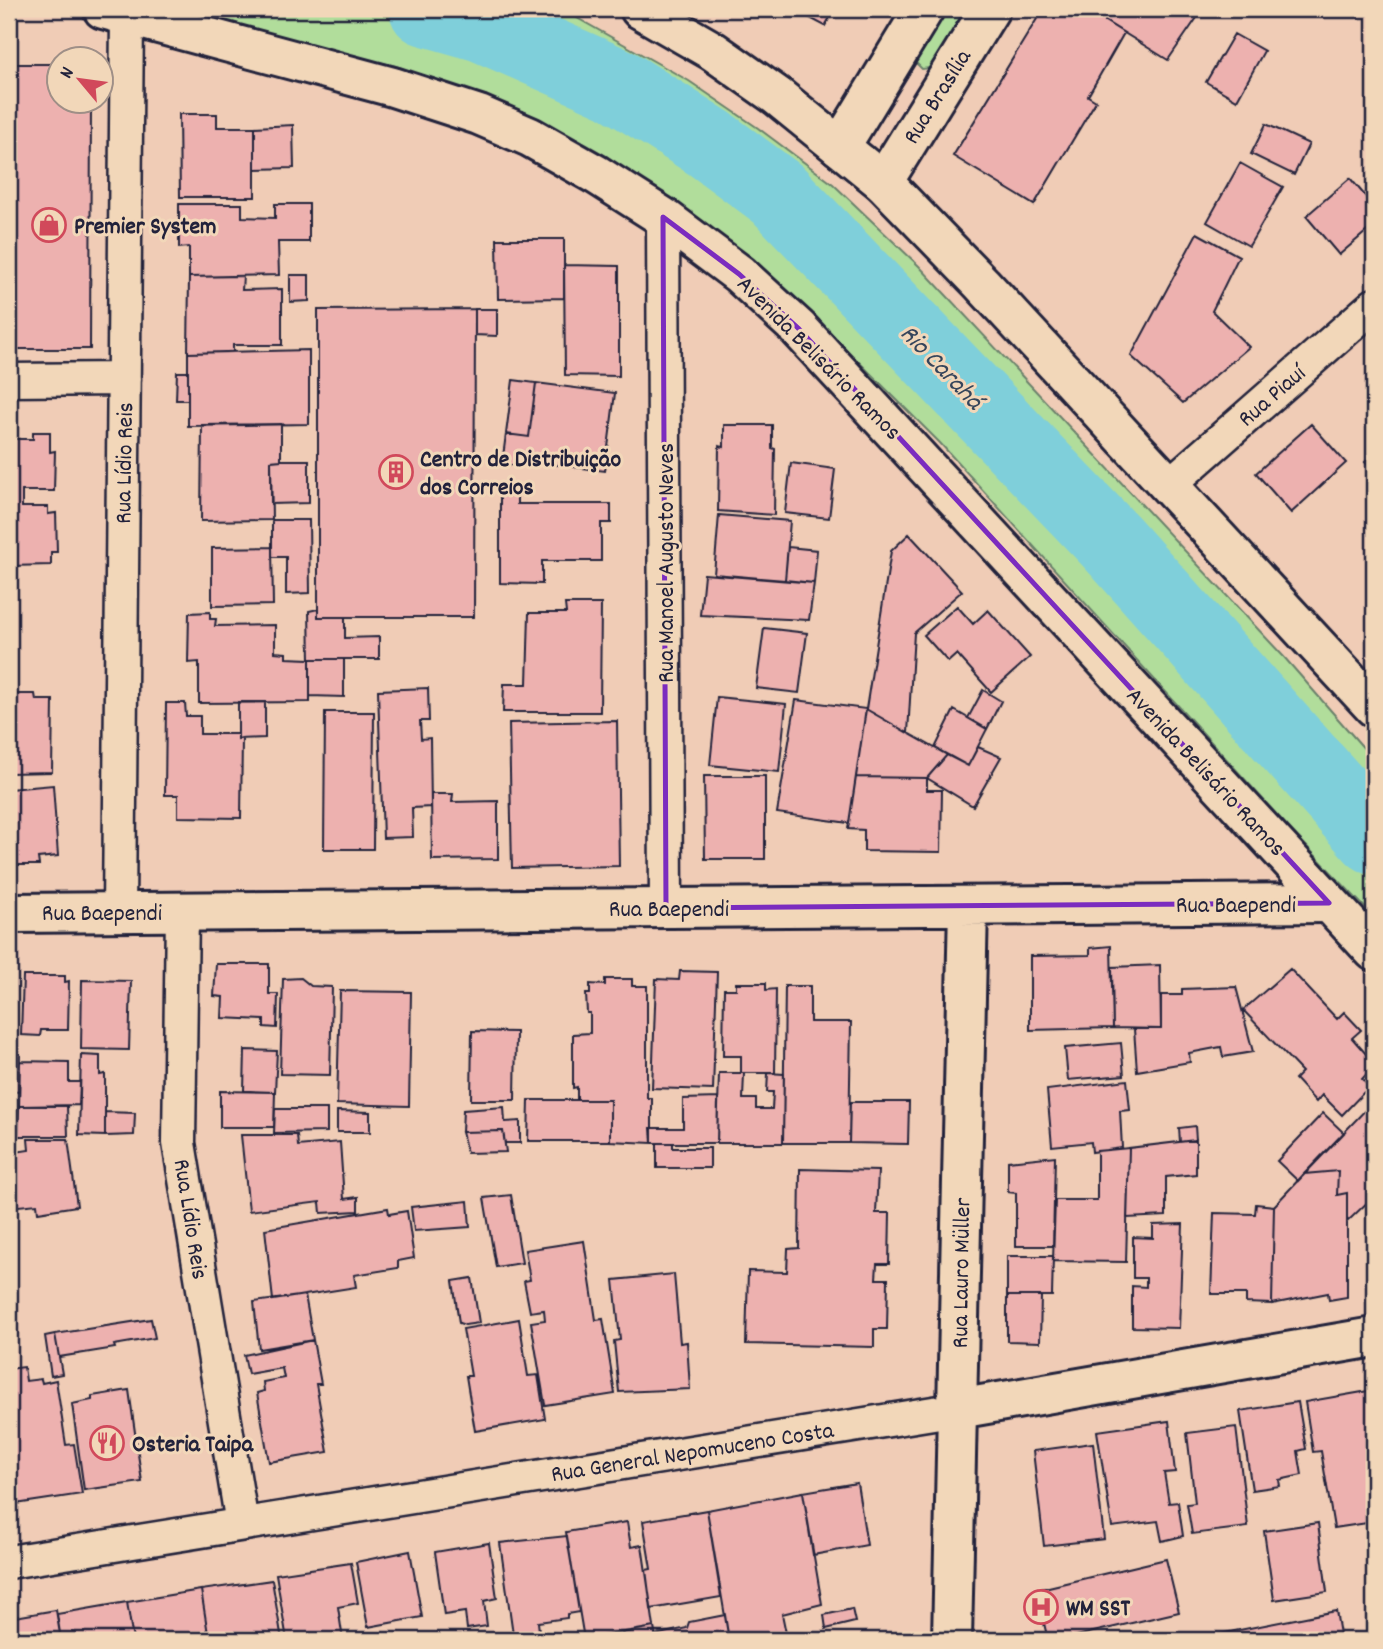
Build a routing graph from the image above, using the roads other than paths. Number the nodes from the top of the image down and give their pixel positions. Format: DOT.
graph roads {
  1 [pos="640,9"];
  2 [pos="924,9"];
  3 [pos="989,9"];
  4 [pos="115,12"];
  5 [pos="840,147"];
  6 [pos="883,182"];
  7 [pos="663,217"];
  8 [pos="1374,305"];
  9 [pos="124,379"];
  10 [pos="9,380"];
  11 [pos="1169,485"];
  12 [pos="1374,707"];
  13 [pos="1329,903"];
  14 [pos="968,906"];
  15 [pos="666,908"];
  16 [pos="182,911"];
  17 [pos="119,912"];
  18 [pos="9,913"];
  19 [pos="1374,951"];
  20 [pos="1374,1337"];
  21 [pos="958,1409"];
  22 [pos="243,1524"];
  23 [pos="9,1562"];
  24 [pos="953,1640"];
  1 -- 5 [label="main road"];
  2 -- 5 [label="main road"];
  3 -- 6 [label="main road, Rua Brasília"];
  4 -- 7 [label="main road, Avenida Belisário Ramos"];
  4 -- 9 [label="street, Rua Lídio Reis"];
  5 -- 6 [label="main road"];
  6 -- 11 [label="main road"];
  7 -- 13 [label="main road, Avenida Belisário Ramos"];
  7 -- 15 [label="street, Rua Manoel Augusto Neves"];
  8 -- 11 [label="street, Rua Piauí"];
  9 -- 10 [label="street"];
  9 -- 17 [label="street, Rua Lídio Reis"];
  11 -- 12 [label="main road"];
  13 -- 14 [label="main road, Rua Baependi"];
  13 -- 19 [label="main road, Avenida Belisário Ramos"];
  14 -- 15 [label="main road, Rua Baependi"];
  14 -- 21 [label="main road, Rua Lauro Müller"];
  15 -- 16 [label="main road, Rua Baependi"];
  16 -- 17 [label="main road, Rua Baependi"];
  16 -- 22 [label="street, Rua Lídio Reis"];
  17 -- 18 [label="main road, Rua Baependi"];
  20 -- 21 [label="main road, Rua General Nepomuceno Costa"];
  21 -- 22 [label="street, Rua General Nepomuceno Costa"];
  21 -- 24 [label="main road, Rua Lauro Müller"];
  22 -- 23 [label="street, Rua General Nepomuceno Costa"];
}
